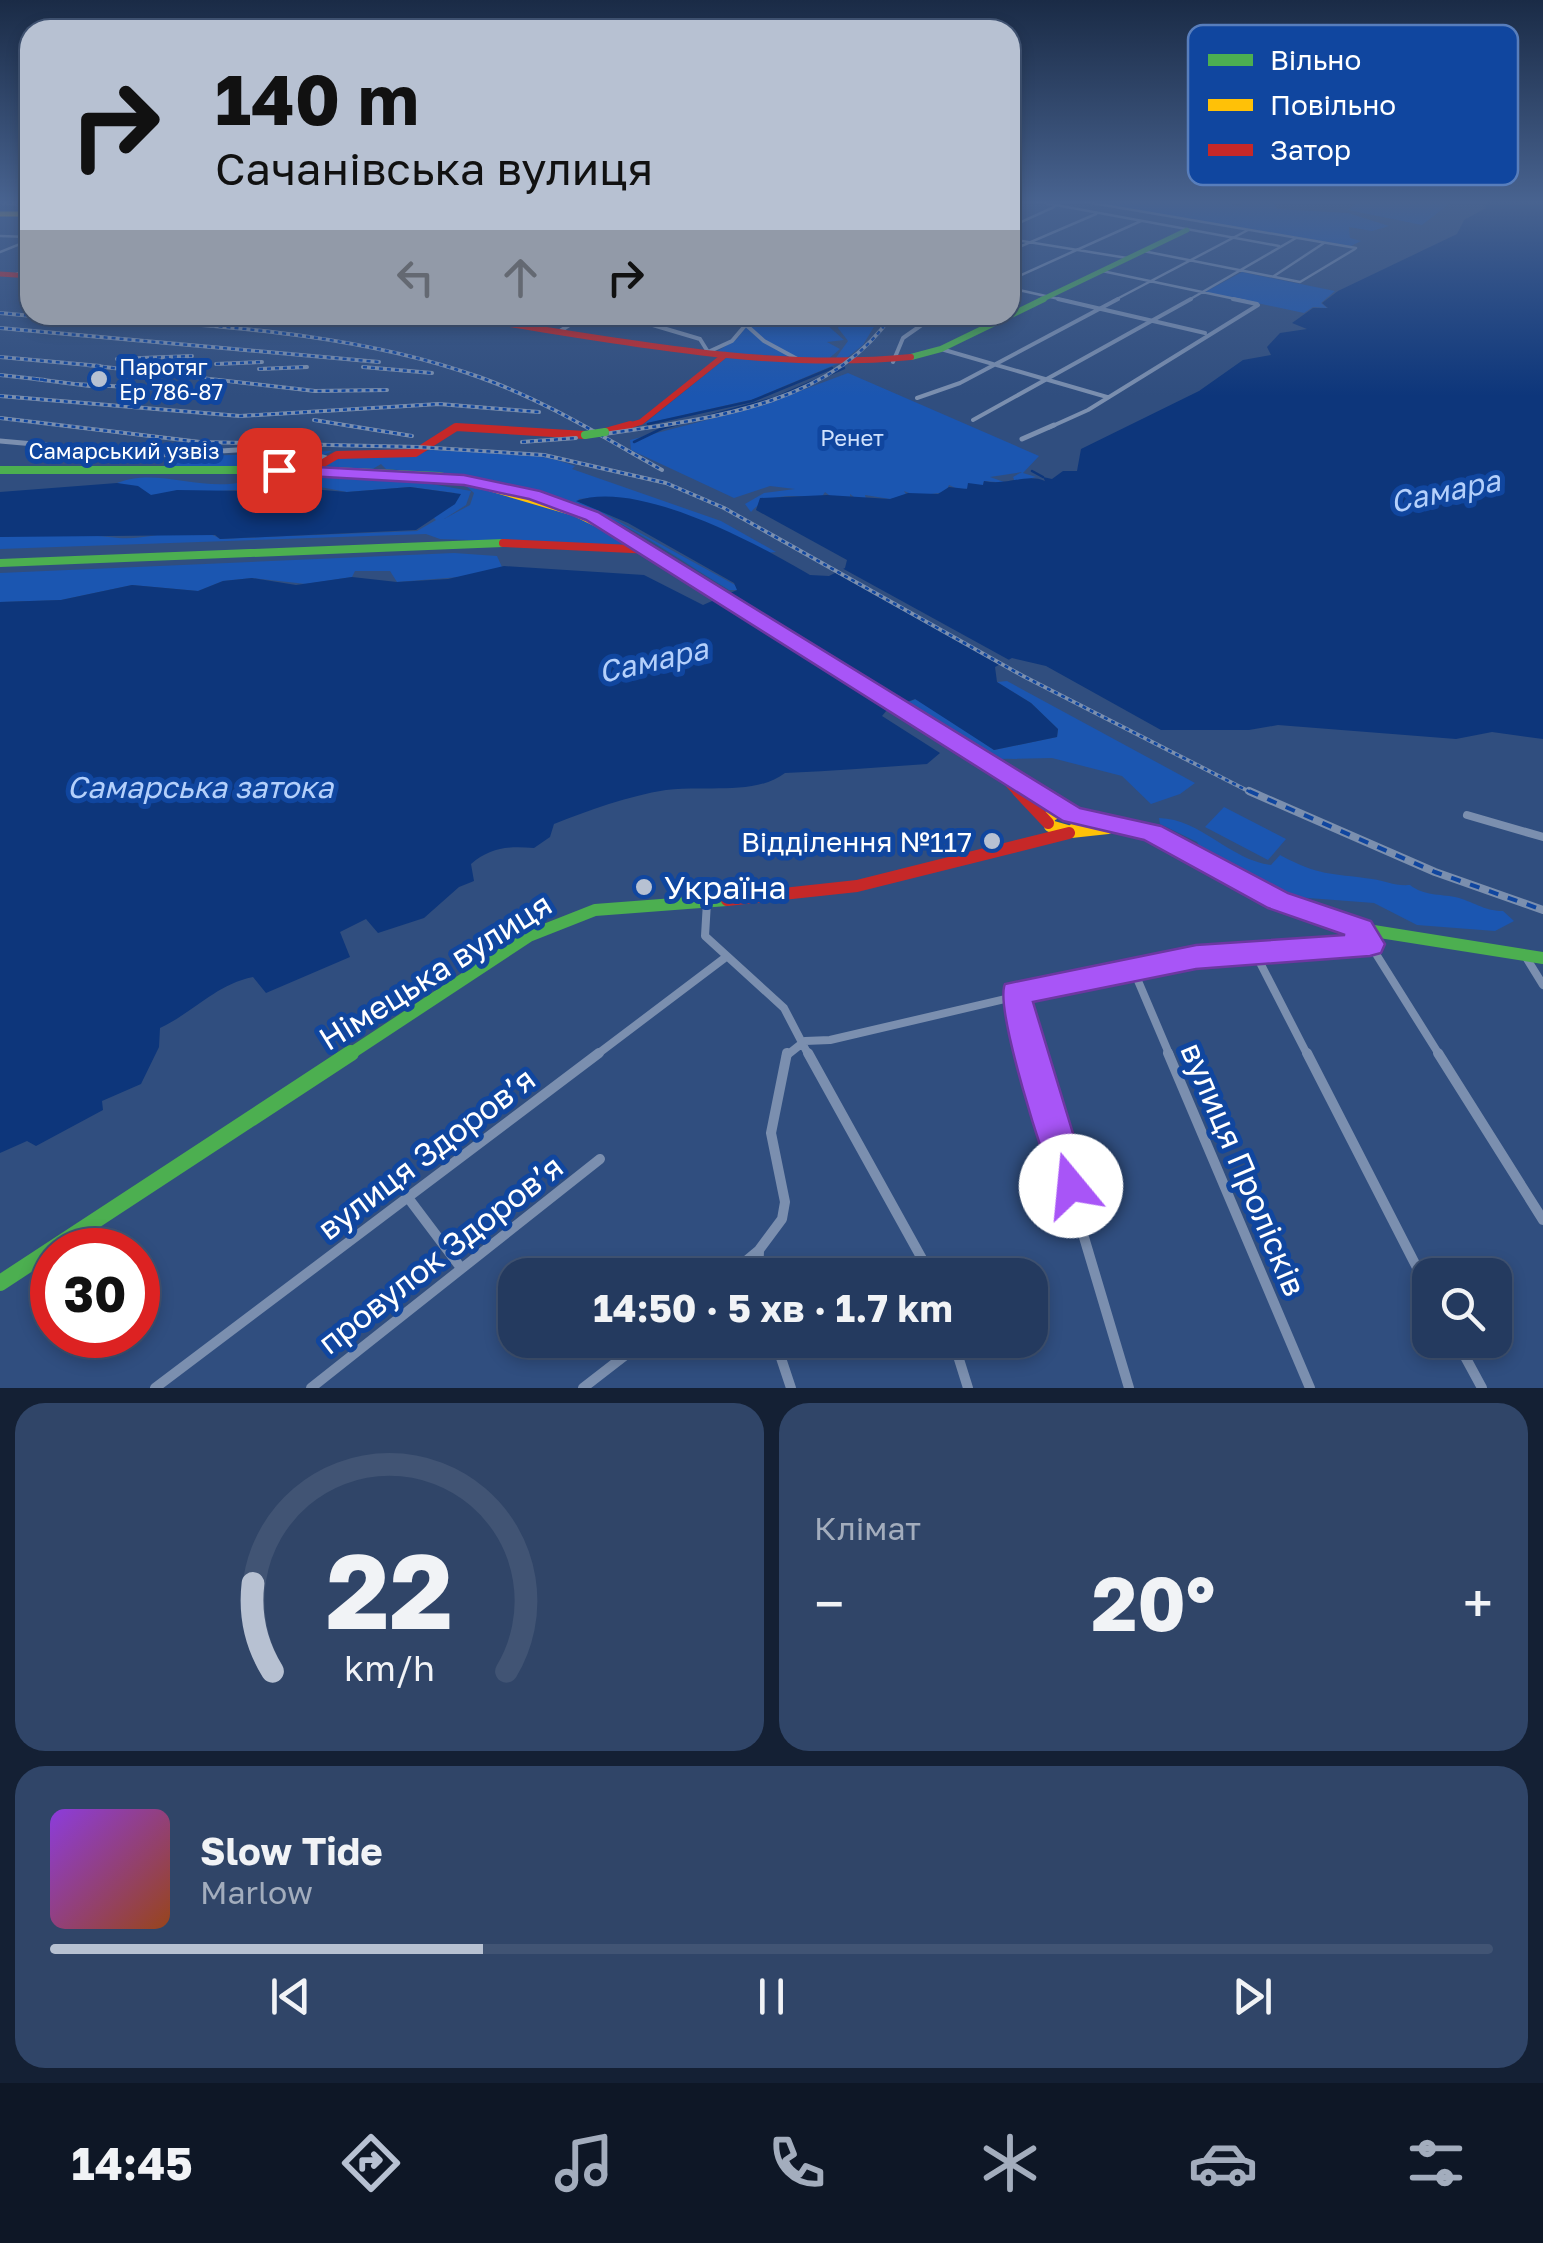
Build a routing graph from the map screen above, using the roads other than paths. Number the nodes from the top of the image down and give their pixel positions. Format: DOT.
graph roads {
  1 [pos="1108,266"];
  2 [pos="1181,266"];
  3 [pos="1220,266"];
  4 [pos="1248,266"];
  5 [pos="1290,266"];
  6 [pos="1330,266"];
  7 [pos="1102,270"];
  8 [pos="1240,270"];
  9 [pos="20,272"];
  10 [pos="0,274"];
  11 [pos="14,275"];
  12 [pos="20,275"];
  13 [pos="1273,277"];
  14 [pos="1151,282"];
  15 [pos="1020,290"];
  16 [pos="1202,292"];
  17 [pos="1049,297"];
  18 [pos="1100,310"];
  19 [pos="1020,311"];
  20 [pos="1153,321"];
  21 [pos="526,325"];
  22 [pos="569,325"];
  23 [pos="652,325"];
  24 [pos="745,325"];
  25 [pos="747,325"];
  26 [pos="922,325"];
  27 [pos="992,325"];
  28 [pos="530,326"];
  29 [pos="560,331"];
  30 [pos="1206,334"];
  31 [pos="941,350"];
  32 [pos="708,352"];
  33 [pos="725,355"];
  34 [pos="801,361"];
  35 [pos="893,362"];
  36 [pos="995,364"];
  37 [pos="1046,379"];
  38 [pos="1107,397"];
  39 [pos="917,398"];
  40 [pos="972,420"];
  41 [pos="1022,439"];
  42 [pos="0,441"];
  43 [pos="326,458"];
  44 [pos="0,470"];
  45 [pos="311,470"];
  46 [pos="637,545"];
  47 [pos="652,552"];
  48 [pos="0,566"];
  49 [pos="991,764"];
  50 [pos="1072,815"];
  51 [pos="1467,815"];
  52 [pos="1048,824"];
  53 [pos="1118,827"];
  54 [pos="1070,833"];
  55 [pos="1543,838"];
  56 [pos="1046,840"];
  57 [pos="707,902"];
  58 [pos="1361,929"];
  59 [pos="1370,944"];
  60 [pos="1253,950"];
  61 [pos="1523,953"];
  62 [pos="726,957"];
  63 [pos="1543,958"];
  64 [pos="1133,969"];
  65 [pos="1543,985"];
  66 [pos="1016,993"];
  67 [pos="804,1041"];
  68 [pos="600,1159"];
  69 [pos="409,1199"];
  70 [pos="1543,1220"];
  71 [pos="759,1250"];
  72 [pos="749,1258"];
  73 [pos="759,1258"];
  74 [pos="921,1258"];
  75 [pos="1412,1258"];
  76 [pos="461,1268"];
  77 [pos="0,1283"];
  78 [pos="622,1358"];
  79 [pos="780,1358"];
  80 [pos="959,1358"];
  81 [pos="1466,1358"];
  82 [pos="162,1386"];
  83 [pos="311,1388"];
  84 [pos="584,1388"];
  85 [pos="791,1388"];
  86 [pos="968,1388"];
  87 [pos="1129,1388"];
  88 [pos="1310,1388"];
  89 [pos="1482,1388"];
  1 -- 7 [label="main road"];
  2 -- 14 [label="street"];
  3 -- 8 [label="street"];
  4 -- 8 [label="street"];
  5 -- 13 [label="street"];
  6 -- 13 [label="street"];
  7 -- 14 [label="street"];
  7 -- 17 [label="main road"];
  8 -- 13 [label="street"];
  8 -- 16 [label="street"];
  9 -- 11 [label="street"];
  10 -- 11 [label="main road"];
  11 -- 12 [label="main road"];
  14 -- 16 [label="street"];
  14 -- 18 [label="street"];
  15 -- 17 [label="street"];
  16 -- 20 [label="street"];
  16 -- 30 [label="street"];
  17 -- 18 [label="street"];
  17 -- 19 [label="main road"];
  18 -- 20 [label="street"];
  18 -- 36 [label="street"];
  20 -- 30 [label="street"];
  20 -- 37 [label="street"];
  21 -- 28 [label="main road"];
  22 -- 29 [label="street"];
  23 -- 32 [label="street"];
  24 -- 32 [label="street"];
  25 -- 34 [label="street"];
  26 -- 35 [label="street"];
  27 -- 31 [label="main road"];
  28 -- 29 [label="main road"];
  29 -- 32 [label="main road"];
  30 -- 38 [label="street"];
  31 -- 35 [label="main road"];
  31 -- 36 [label="street"];
  32 -- 33 [label="main road"];
  33 -- 34 [label="main road"];
  33 -- 43 [label="main road, bridge"];
  34 -- 35 [label="main road"];
  36 -- 37 [label="street"];
  36 -- 39 [label="street"];
  37 -- 38 [label="street"];
  37 -- 40 [label="street"];
  38 -- 41 [label="street"];
  42 -- 43 [label="street"];
  43 -- 45 [label="main road"];
  44 -- 45 [label="main road, Самарський узвіз"];
  45 -- 46 [label="main road, Самарський узвіз"];
  46 -- 47 [label="main road"];
  46 -- 48 [label="main road"];
  47 -- 48 [label="main road"];
  47 -- 49 [label="main road"];
  49 -- 50 [label="main road"];
  49 -- 52 [label="main road"];
  50 -- 52 [label="main road"];
  50 -- 53 [label="main road"];
  50 -- 54 [label="main road"];
  51 -- 55 [label="street"];
  52 -- 54 [label="main road"];
  52 -- 56 [label="main road"];
  53 -- 54 [label="main road, Німецька вулиця"];
  53 -- 58 [label="main road"];
  54 -- 56 [label="main road, Німецька вулиця"];
  56 -- 57 [label="main road, Німецька вулиця"];
  57 -- 62 [label="street"];
  57 -- 77 [label="main road, Німецька вулиця"];
  58 -- 59 [label="street"];
  58 -- 61 [label="main road"];
  59 -- 60 [label="street"];
  59 -- 70 [label="street"];
  60 -- 64 [label="street"];
  60 -- 75 [label="street"];
  61 -- 63 [label="main road"];
  61 -- 65 [label="street"];
  62 -- 67 [label="street"];
  62 -- 69 [label="street, вулиця Здоровʼя"];
  64 -- 66 [label="street"];
  64 -- 88 [label="street, вулиця Пролісків"];
  66 -- 67 [label="street"];
  66 -- 87 [label="street"];
  67 -- 71 [label="street"];
  67 -- 74 [label="street"];
  68 -- 76 [label="street, провулок Здоровʼя"];
  69 -- 76 [label="street"];
  69 -- 82 [label="street, вулиця Здоровʼя"];
  71 -- 72 [label="street"];
  71 -- 73 [label="street"];
  76 -- 83 [label="street, провулок Здоровʼя"];
  78 -- 84 [label="street"];
  79 -- 85 [label="street"];
  80 -- 86 [label="street"];
  81 -- 89 [label="street"];
}
